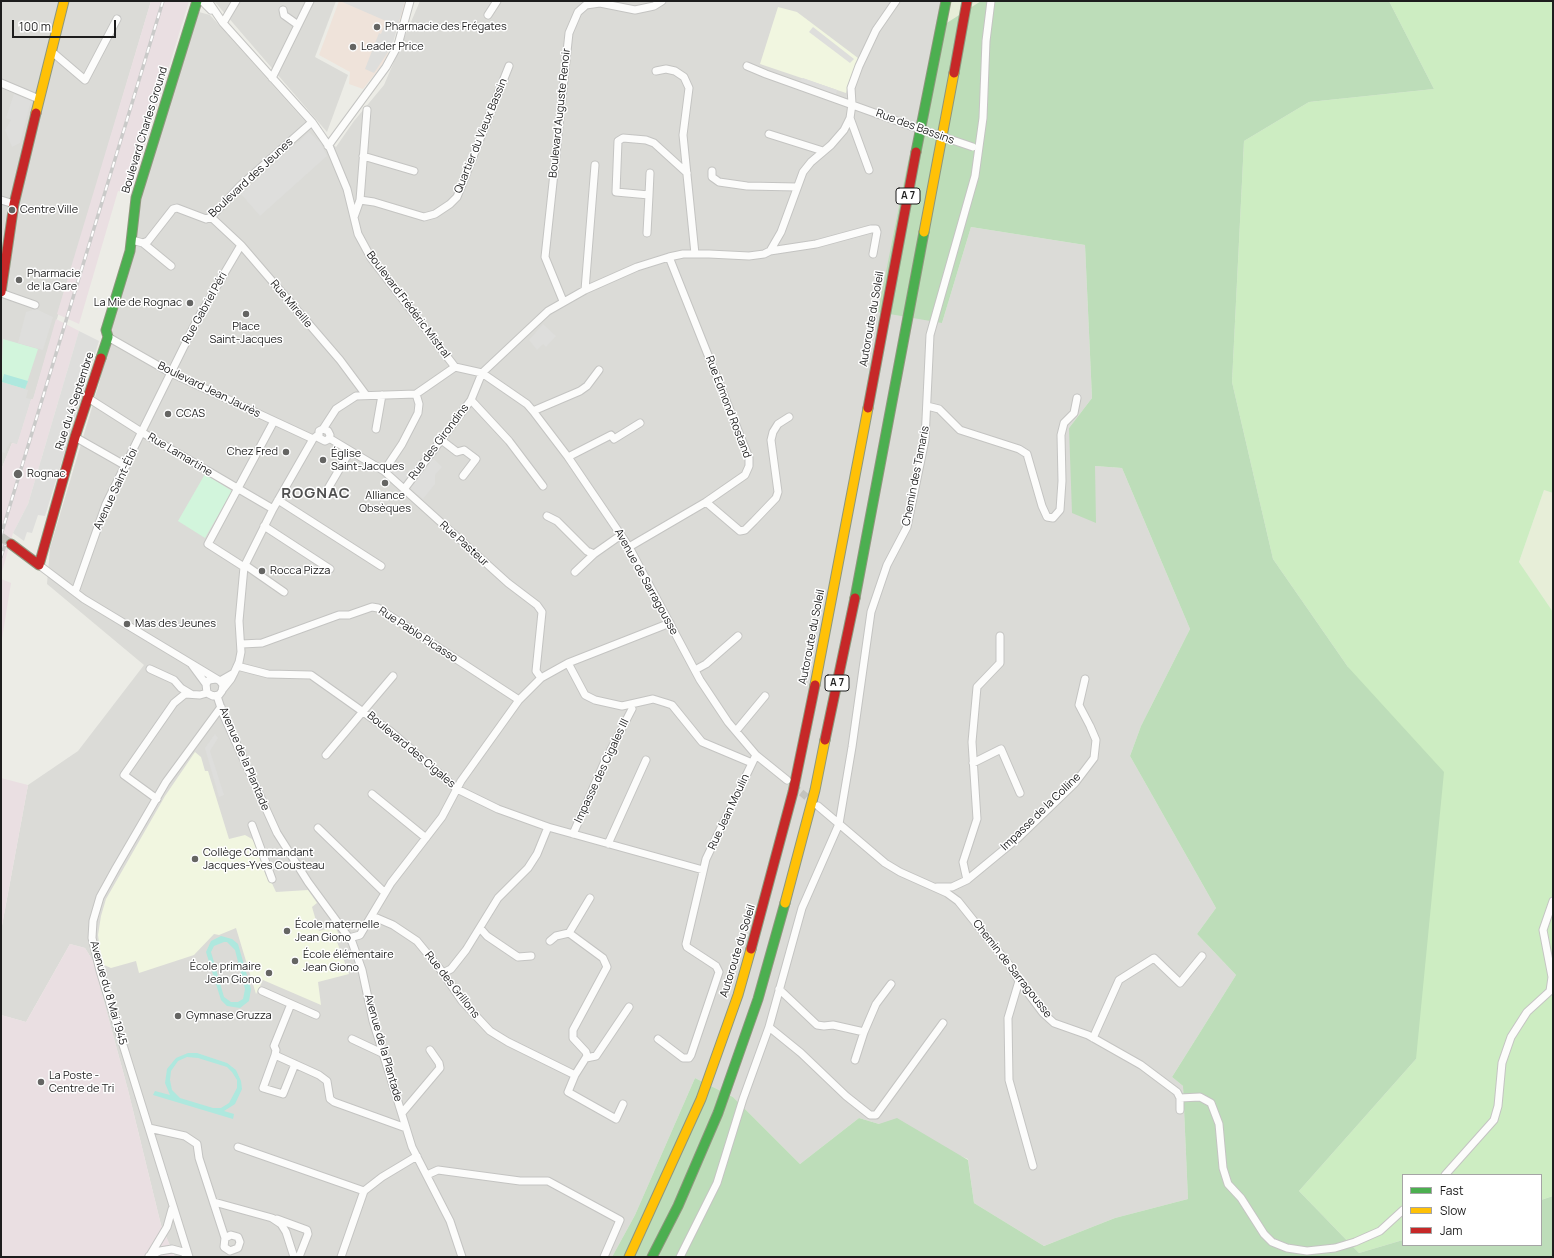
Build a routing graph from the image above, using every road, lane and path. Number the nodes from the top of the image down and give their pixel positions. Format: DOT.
graph roads {
  1 [pos="64,1"];
  2 [pos="197,1"];
  3 [pos="202,1"];
  4 [pos="208,1"];
  5 [pos="236,1"];
  6 [pos="310,1"];
  7 [pos="497,1"];
  8 [pos="662,1"];
  9 [pos="896,1"];
  10 [pos="938,1"];
  11 [pos="946,1"];
  12 [pos="967,1"];
  13 [pos="973,1"];
  14 [pos="991,1"];
  15 [pos="410,2"];
  16 [pos="594,2"];
  17 [pos="283,10"];
  18 [pos="488,15"];
  19 [pos="117,19"];
  20 [pos="222,21"];
  21 [pos="298,25"];
  22 [pos="51,51"];
  23 [pos="509,66"];
  24 [pos="747,66"];
  25 [pos="656,71"];
  26 [pos="272,78"];
  27 [pos="1,83"];
  28 [pos="930,83"];
  29 [pos="951,88"];
  30 [pos="39,99"];
  31 [pos="852,104"];
  32 [pos="367,110"];
  33 [pos="850,118"];
  34 [pos="312,122"];
  35 [pos="769,134"];
  36 [pos="328,146"];
  37 [pos="976,148"];
  38 [pos="823,151"];
  39 [pos="363,156"];
  40 [pos="595,165"];
  41 [pos="869,170"];
  42 [pos="414,171"];
  43 [pos="712,171"];
  44 [pos="650,173"];
  45 [pos="687,173"];
  46 [pos="797,187"];
  47 [pos="649,195"];
  48 [pos="1,200"];
  49 [pos="360,200"];
  50 [pos="14,204"];
  51 [pos="211,217"];
  52 [pos="354,217"];
  53 [pos="647,233"];
  54 [pos="132,240"];
  55 [pos="143,243"];
  56 [pos="4,244"];
  57 [pos="241,245"];
  58 [pos="770,251"];
  59 [pos="694,254"];
  60 [pos="873,254"];
  61 [pos="669,257"];
  62 [pos="171,266"];
  63 [pos="585,290"];
  64 [pos="1,292"];
  65 [pos="564,301"];
  66 [pos="35,305"];
  67 [pos="108,337"];
  68 [pos="455,367"];
  69 [pos="599,370"];
  70 [pos="171,373"];
  71 [pos="482,373"];
  72 [pos="416,394"];
  73 [pos="366,395"];
  74 [pos="382,395"];
  75 [pos="88,398"];
  76 [pos="1077,398"];
  77 [pos="471,400"];
  78 [pos="927,406"];
  79 [pos="533,411"];
  80 [pos="789,417"];
  81 [pos="274,422"];
  82 [pos="640,423"];
  83 [pos="323,429"];
  84 [pos="376,429"];
  85 [pos="142,433"];
  86 [pos="75,437"];
  87 [pos="315,437"];
  88 [pos="329,438"];
  89 [pos="440,439"];
  90 [pos="350,451"];
  91 [pos="568,457"];
  92 [pos="126,466"];
  93 [pos="384,471"];
  94 [pos="463,476"];
  95 [pos="543,486"];
  96 [pos="404,488"];
  97 [pos="238,490"];
  98 [pos="326,492"];
  99 [pos="278,500"];
  100 [pos="706,502"];
  101 [pos="273,510"];
  102 [pos="547,516"];
  103 [pos="264,526"];
  104 [pos="621,535"];
  105 [pos="11,544"];
  106 [pos="629,547"];
  107 [pos="594,554"];
  108 [pos="39,565"];
  109 [pos="380,566"];
  110 [pos="244,567"];
  111 [pos="330,569"];
  112 [pos="575,572"];
  113 [pos="75,592"];
  114 [pos="284,592"];
  115 [pos="670,623"];
  116 [pos="738,636"];
  117 [pos="1000,636"];
  118 [pos="241,640"];
  119 [pos="189,661"];
  120 [pos="568,663"];
  121 [pos="150,669"];
  122 [pos="235,670"];
  123 [pos="695,670"];
  124 [pos="393,676"];
  125 [pos="541,678"];
  126 [pos="1085,679"];
  127 [pos="218,680"];
  128 [pos="206,684"];
  129 [pos="223,689"];
  130 [pos="207,693"];
  131 [pos="192,694"];
  132 [pos="218,696"];
  133 [pos="766,696"];
  134 [pos="519,700"];
  135 [pos="221,707"];
  136 [pos="632,709"];
  137 [pos="362,710"];
  138 [pos="736,731"];
  139 [pos="326,755"];
  140 [pos="756,755"];
  141 [pos="646,760"];
  142 [pos="974,763"];
  143 [pos="752,764"];
  144 [pos="787,780"];
  145 [pos="457,789"];
  146 [pos="1020,793"];
  147 [pos="372,794"];
  148 [pos="157,799"];
  149 [pos="818,806"];
  150 [pos="839,824"];
  151 [pos="252,825"];
  152 [pos="548,827"];
  153 [pos="318,828"];
  154 [pos="573,834"];
  155 [pos="426,838"];
  156 [pos="608,844"];
  157 [pos="703,870"];
  158 [pos="272,879"];
  159 [pos="967,880"];
  160 [pos="934,887"];
  161 [pos="385,893"];
  162 [pos="590,898"];
  163 [pos="1553,901"];
  164 [pos="372,916"];
  165 [pos="480,928"];
  166 [pos="569,933"];
  167 [pos="349,938"];
  168 [pos="550,941"];
  169 [pos="531,956"];
  170 [pos="1202,956"];
  171 [pos="443,973"];
  172 [pos="1019,982"];
  173 [pos="891,984"];
  174 [pos="779,989"];
  175 [pos="262,990"];
  176 [pos="291,1004"];
  177 [pos="629,1007"];
  178 [pos="316,1015"];
  179 [pos="943,1024"];
  180 [pos="769,1027"];
  181 [pos="864,1032"];
  182 [pos="1093,1038"];
  183 [pos="352,1039"];
  184 [pos="658,1039"];
  185 [pos="430,1050"];
  186 [pos="384,1054"];
  187 [pos="274,1055"];
  188 [pos="586,1058"];
  189 [pos="855,1060"];
  190 [pos="294,1064"];
  191 [pos="575,1075"];
  192 [pos="1180,1098"];
  193 [pos="623,1104"];
  194 [pos="1180,1110"];
  195 [pos="402,1113"];
  196 [pos="149,1128"];
  197 [pos="406,1128"];
  198 [pos="238,1147"];
  199 [pos="417,1156"];
  200 [pos="1033,1166"];
  201 [pos="1446,1174"];
  202 [pos="427,1175"];
  203 [pos="364,1191"];
  204 [pos="214,1202"];
  205 [pos="172,1205"];
  206 [pos="1402,1211"];
  207 [pos="272,1218"];
  208 [pos="225,1238"];
  209 [pos="149,1257"];
  210 [pos="188,1257"];
  211 [pos="294,1257"];
  212 [pos="299,1257"];
  213 [pos="341,1257"];
  214 [pos="462,1257"];
  215 [pos="604,1257"];
  216 [pos="629,1257"];
  217 [pos="652,1257"];
  218 [pos="680,1257"];
  1 -- 22 [label="main road"];
  2 -- 54 [label="main road, Boulevard Charles Ground"];
  3 -- 20 [label="street, Boulevard Frédéric Mistral"];
  4 -- 20 [label="street, Boulevard Frédéric Mistral"];
  5 -- 20 [label="street"];
  6 -- 21 [label="street"];
  7 -- 18 [label="street"];
  8 -- 16 [label="street, Boulevard Auguste Renoir"];
  9 -- 31 [label="street"];
  10 -- 28 [label="main road"];
  11 -- 28 [label="main road, Autoroute du Soleil / A 7"];
  12 -- 29 [label="main road, A 7"];
  13 -- 29 [label="main road"];
  14 -- 37 [label="street, Chemin des Tamaris"];
  15 -- 36 [label="street"];
  16 -- 65 [label="street, Boulevard Auguste Renoir"];
  17 -- 21 [label="street"];
  19 -- 22 [label="street"];
  20 -- 26 [label="street, Boulevard Frédéric Mistral"];
  21 -- 26 [label="street"];
  22 -- 30 [label="main road"];
  23 -- 49 [label="street, Quartier du Vieux Bassin"];
  24 -- 31 [label="street, Rue des Bassins"];
  25 -- 45 [label="street"];
  26 -- 34 [label="street, Boulevard Frédéric Mistral"];
  27 -- 30 [label="street"];
  28 -- 216 [label="main road, Autoroute du Soleil / A 7"];
  29 -- 217 [label="main road, A 7"];
  30 -- 50 [label="main road"];
  31 -- 33 [label="street"];
  31 -- 37 [label="street, Rue des Bassins, bridge"];
  32 -- 39 [label="street"];
  33 -- 38 [label="street"];
  33 -- 41 [label="street"];
  34 -- 36 [label="street, Boulevard Frédéric Mistral"];
  34 -- 51 [label="street, Boulevard des Jeunes"];
  35 -- 38 [label="street"];
  36 -- 52 [label="street, Boulevard Frédéric Mistral"];
  37 -- 78 [label="street, Chemin des Tamaris"];
  38 -- 46 [label="street"];
  39 -- 42 [label="street"];
  39 -- 49 [label="street"];
  40 -- 63 [label="street"];
  43 -- 46 [label="street"];
  44 -- 47 [label="street"];
  45 -- 47 [label="street"];
  45 -- 59 [label="street"];
  46 -- 58 [label="street"];
  47 -- 53 [label="street"];
  48 -- 50 [label="street"];
  49 -- 52 [label="street"];
  50 -- 56 [label="main road"];
  51 -- 55 [label="street, Boulevard des Jeunes"];
  51 -- 57 [label="street, Rue Mireille"];
  52 -- 68 [label="street, Boulevard Frédéric Mistral"];
  54 -- 55 [label="street"];
  54 -- 67 [label="main road, Boulevard Charles Ground"];
  55 -- 62 [label="street"];
  56 -- 64 [label="main road"];
  57 -- 70 [label="street, Rue Gabriel Péri"];
  57 -- 73 [label="street, Rue Mireille"];
  58 -- 59 [label="street"];
  58 -- 60 [label="street"];
  59 -- 61 [label="street"];
  61 -- 63 [label="street"];
  61 -- 100 [label="street, Rue Edmond Rostand"];
  63 -- 65 [label="street"];
  64 -- 66 [label="street"];
  65 -- 71 [label="street"];
  67 -- 70 [label="street, Boulevard Jean Jaurès"];
  67 -- 75 [label="main road, Rue du 4 Septembre"];
  68 -- 71 [label="street, Boulevard Frédéric Mistral"];
  68 -- 72 [label="street"];
  69 -- 79 [label="street"];
  70 -- 81 [label="street, Boulevard Jean Jaurès"];
  70 -- 85 [label="street, Rue Gabriel Péri"];
  71 -- 77 [label="street, Rue des Girondins"];
  71 -- 79 [label="street, Avenue de Sarragousse"];
  72 -- 74 [label="street"];
  72 -- 93 [label="street"];
  73 -- 74 [label="street"];
  73 -- 83 [label="street"];
  74 -- 84 [label="street"];
  75 -- 85 [label="street, Rue Lamartine"];
  75 -- 86 [label="main road, Rue du 4 Septembre"];
  76 -- 78 [label="street"];
  77 -- 89 [label="street, Rue des Girondins"];
  77 -- 95 [label="street"];
  78 -- 150 [label="street, Chemin des Tamaris"];
  79 -- 91 [label="street, Avenue de Sarragousse"];
  80 -- 100 [label="street"];
  81 -- 87 [label="street, Boulevard Jean Jaurès"];
  81 -- 97 [label="street"];
  82 -- 91 [label="street"];
  83 -- 87 [label="street"];
  83 -- 88 [label="street"];
  85 -- 92 [label="street, Avenue Saint-Éloi"];
  85 -- 97 [label="street, Rue Lamartine"];
  86 -- 92 [label="street"];
  86 -- 108 [label="main road, Rue du 4 Septembre"];
  87 -- 88 [label="street, Boulevard Jean Jaurès"];
  87 -- 99 [label="street"];
  88 -- 90 [label="street, Rue Pasteur"];
  89 -- 94 [label="street"];
  89 -- 96 [label="street, Rue des Girondins"];
  90 -- 93 [label="street, Rue Pasteur"];
  90 -- 98 [label="street"];
  91 -- 104 [label="street, Avenue de Sarragousse"];
  92 -- 113 [label="street, Avenue Saint-Éloi"];
  93 -- 96 [label="street, Rue Pasteur"];
  96 -- 125 [label="street, Rue Pasteur"];
  97 -- 101 [label="street, Rue Lamartine"];
  97 -- 110 [label="street"];
  99 -- 101 [label="street"];
  99 -- 109 [label="street"];
  100 -- 106 [label="street, Rue Edmond Rostand"];
  101 -- 103 [label="street"];
  102 -- 107 [label="street"];
  103 -- 110 [label="street"];
  103 -- 111 [label="street"];
  104 -- 106 [label="street, Avenue de Sarragousse"];
  104 -- 107 [label="street"];
  105 -- 108 [label="main road"];
  106 -- 115 [label="street, Avenue de Sarragousse"];
  107 -- 112 [label="street"];
  108 -- 113 [label="street"];
  110 -- 114 [label="street"];
  110 -- 118 [label="street"];
  113 -- 119 [label="street"];
  115 -- 120 [label="street"];
  115 -- 123 [label="street, Avenue de Sarragousse"];
  116 -- 123 [label="street"];
  117 -- 142 [label="street"];
  118 -- 122 [label="street"];
  118 -- 134 [label="street, Rue Pablo Picasso"];
  119 -- 127 [label="street"];
  119 -- 128 [label="street"];
  120 -- 125 [label="street"];
  120 -- 143 [label="street"];
  121 -- 131 [label="street"];
  122 -- 127 [label="street"];
  122 -- 129 [label="street"];
  122 -- 137 [label="street, Boulevard des Cigales"];
  123 -- 138 [label="street, Avenue de Sarragousse"];
  124 -- 137 [label="street"];
  125 -- 134 [label="street"];
  126 -- 159 [label="street, Impasse de la Colline"];
  127 -- 128 [label="street"];
  127 -- 129 [label="street"];
  128 -- 130 [label="street"];
  129 -- 132 [label="street"];
  130 -- 131 [label="street"];
  130 -- 132 [label="street"];
  131 -- 148 [label="street"];
  132 -- 135 [label="street, Avenue de la Plantade"];
  133 -- 138 [label="street"];
  134 -- 145 [label="street"];
  135 -- 148 [label="street, Avenue du 8 Mai 1945"];
  135 -- 167 [label="street, Avenue de la Plantade"];
  136 -- 154 [label="street, Impasse des Cigales III"];
  137 -- 139 [label="street"];
  137 -- 145 [label="street, Boulevard des Cigales"];
  138 -- 140 [label="street, Avenue de Sarragousse"];
  140 -- 143 [label="street, Rue Jean Moulin"];
  140 -- 144 [label="street, Avenue de Sarragousse"];
  141 -- 156 [label="street"];
  142 -- 146 [label="street"];
  142 -- 159 [label="street"];
  143 -- 157 [label="street, Rue Jean Moulin"];
  145 -- 152 [label="street, Boulevard des Cigales"];
  145 -- 155 [label="street"];
  147 -- 155 [label="street"];
  148 -- 196 [label="street, Avenue du 8 Mai 1945"];
  149 -- 150 [label="street"];
  150 -- 160 [label="street, Chemin de Sarragousse"];
  150 -- 174 [label="street, Chemin des Tamaris"];
  151 -- 158 [label="street"];
  152 -- 154 [label="street, Boulevard des Cigales"];
  152 -- 165 [label="street"];
  153 -- 161 [label="street"];
  154 -- 156 [label="street, Boulevard des Cigales"];
  155 -- 161 [label="street"];
  156 -- 157 [label="street, Boulevard des Cigales"];
  157 -- 184 [label="street, Rue Jean Moulin"];
  159 -- 160 [label="street, Impasse de la Colline"];
  160 -- 172 [label="street, Chemin de Sarragousse"];
  161 -- 164 [label="street"];
  162 -- 166 [label="street"];
  163 -- 201 [label="street"];
  164 -- 167 [label="street"];
  164 -- 171 [label="street, Rue des Grillons"];
  165 -- 169 [label="street"];
  165 -- 171 [label="street"];
  166 -- 168 [label="street"];
  166 -- 188 [label="street"];
  167 -- 186 [label="street, Avenue de la Plantade"];
  170 -- 182 [label="street"];
  171 -- 191 [label="street, Rue des Grillons"];
  172 -- 182 [label="street, Chemin de Sarragousse"];
  172 -- 200 [label="street"];
  173 -- 181 [label="street"];
  174 -- 180 [label="street, Chemin des Tamaris"];
  174 -- 181 [label="street"];
  175 -- 176 [label="street"];
  176 -- 178 [label="street"];
  176 -- 187 [label="street"];
  177 -- 188 [label="street"];
  179 -- 180 [label="street"];
  180 -- 218 [label="street, Chemin des Tamaris"];
  181 -- 189 [label="street"];
  182 -- 192 [label="street, Chemin de Sarragousse"];
  183 -- 186 [label="street"];
  185 -- 195 [label="street"];
  186 -- 195 [label="street, Avenue de la Plantade"];
  187 -- 190 [label="street"];
  187 -- 190 [label="street"];
  188 -- 191 [label="street"];
  190 -- 197 [label="street"];
  191 -- 193 [label="street"];
  192 -- 194 [label="street"];
  192 -- 206 [label="street"];
  195 -- 197 [label="street, Avenue de la Plantade"];
  196 -- 204 [label="street"];
  196 -- 205 [label="street, Avenue du 8 Mai 1945"];
  197 -- 199 [label="street, Avenue de la Plantade"];
  198 -- 203 [label="street"];
  199 -- 202 [label="street, Avenue de la Plantade"];
  199 -- 203 [label="street"];
  202 -- 214 [label="street, Avenue de la Plantade"];
  202 -- 215 [label="street"];
  203 -- 213 [label="street"];
  204 -- 207 [label="street"];
  204 -- 208 [label="street"];
  205 -- 209 [label="street"];
  205 -- 210 [label="street, Avenue du 8 Mai 1945"];
  207 -- 211 [label="street"];
  207 -- 212 [label="street"];
  209 -- 210 [label="street"];
}
